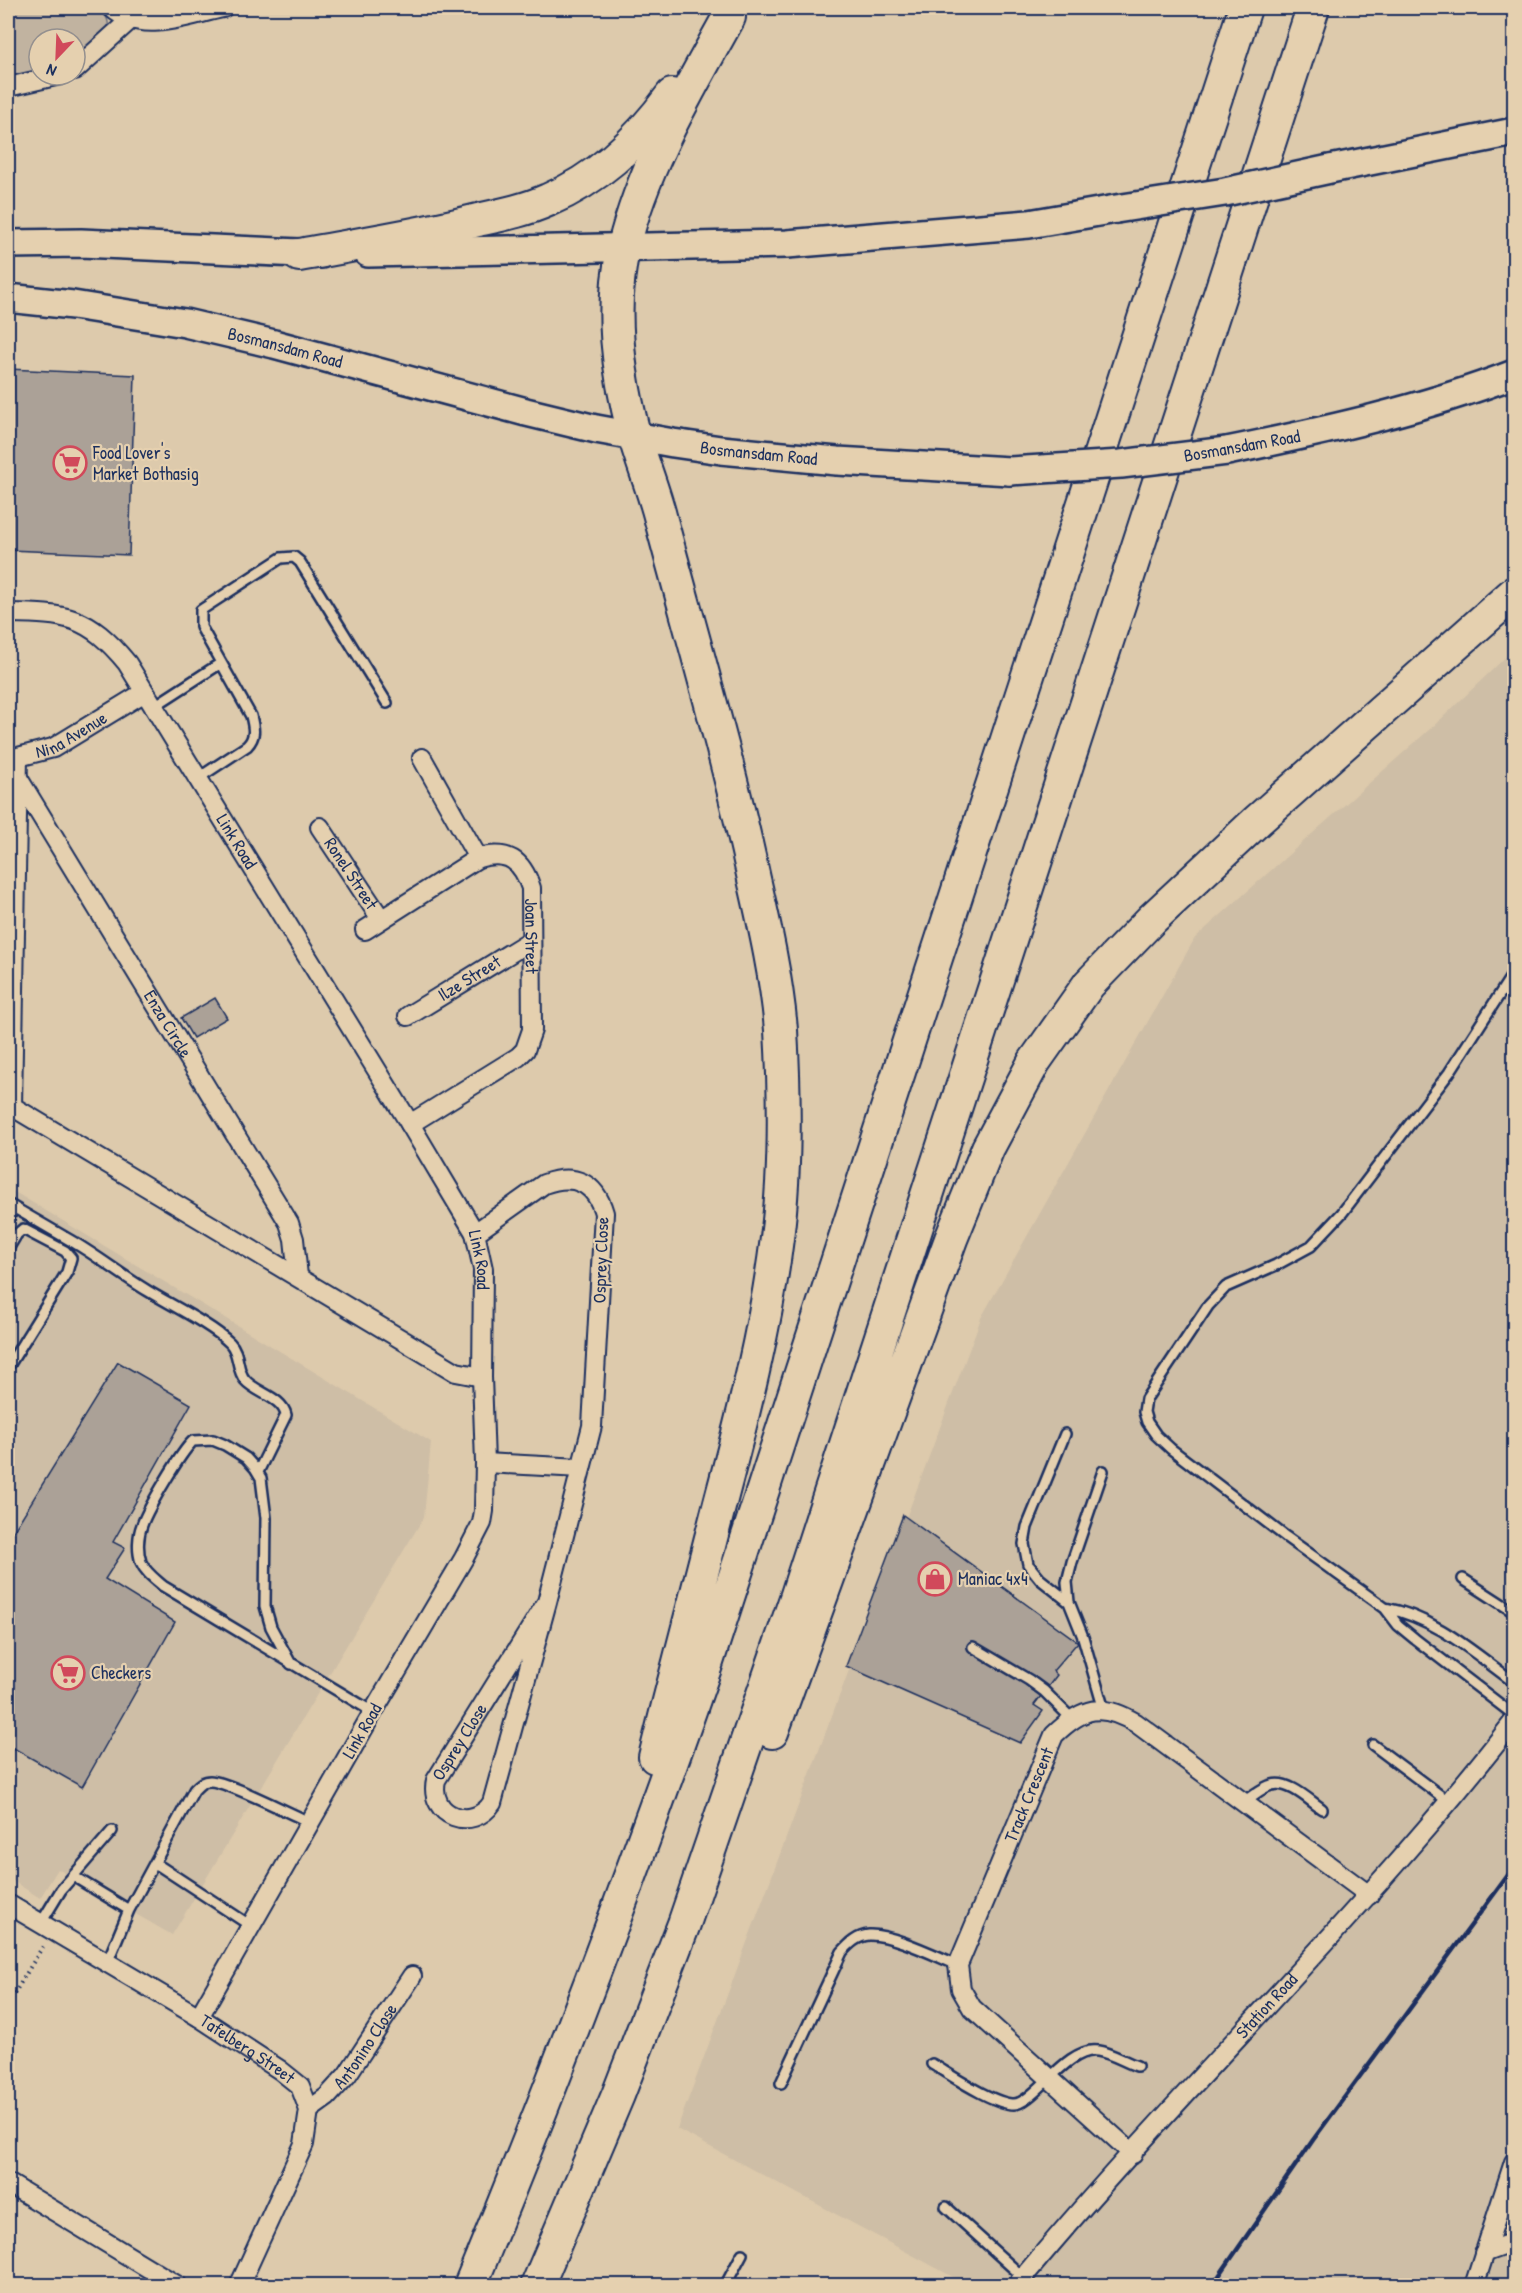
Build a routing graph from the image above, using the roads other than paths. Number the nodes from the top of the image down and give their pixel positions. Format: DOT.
graph roads {
  1 [pos="112,8"];
  2 [pos="223,8"];
  3 [pos="1245,8"];
  4 [pos="1313,8"];
  5 [pos="733,12"];
  6 [pos="130,20"];
  7 [pos="87,59"];
  8 [pos="27,83"];
  9 [pos="8,87"];
  10 [pos="1515,132"];
  11 [pos="8,244"];
  12 [pos="624,247"];
  13 [pos="299,255"];
  14 [pos="8,298"];
  15 [pos="1515,374"];
  16 [pos="635,437"];
  17 [pos="1515,593"];
  18 [pos="8,613"];
  19 [pos="221,663"];
  20 [pos="148,700"];
  21 [pos="387,703"];
  22 [pos="13,757"];
  23 [pos="422,758"];
  24 [pos="18,778"];
  25 [pos="197,778"];
  26 [pos="320,827"];
  27 [pos="478,858"];
  28 [pos="381,919"];
  29 [pos="365,930"];
  30 [pos="530,941"];
  31 [pos="1515,972"];
  32 [pos="408,1016"];
  33 [pos="10,1105"];
  34 [pos="410,1124"];
  35 [pos="11,1206"];
  36 [pos="8,1219"];
  37 [pos="475,1233"];
  38 [pos="8,1249"];
  39 [pos="298,1276"];
  40 [pos="10,1364"];
  41 [pos="482,1377"];
  42 [pos="1065,1434"];
  43 [pos="485,1463"];
  44 [pos="581,1468"];
  45 [pos="1103,1471"];
  46 [pos="258,1472"];
  47 [pos="1463,1579"];
  48 [pos="547,1602"];
  49 [pos="1069,1602"];
  50 [pos="1385,1608"];
  51 [pos="1515,1612"];
  52 [pos="973,1647"];
  53 [pos="291,1664"];
  54 [pos="1515,1682"];
  55 [pos="1104,1710"];
  56 [pos="373,1712"];
  57 [pos="1515,1714"];
  58 [pos="1071,1718"];
  59 [pos="1515,1722"];
  60 [pos="1373,1745"];
  61 [pos="1244,1802"];
  62 [pos="1449,1802"];
  63 [pos="1322,1809"];
  64 [pos="310,1822"];
  65 [pos="112,1832"];
  66 [pos="642,1846"];
  67 [pos="155,1863"];
  68 [pos="73,1876"];
  69 [pos="1369,1895"];
  70 [pos="8,1904"];
  71 [pos="129,1910"];
  72 [pos="684,1924"];
  73 [pos="251,1926"];
  74 [pos="47,1927"];
  75 [pos="107,1963"];
  76 [pos="958,1965"];
  77 [pos="412,1976"];
  78 [pos="199,2017"];
  79 [pos="932,2064"];
  80 [pos="1137,2066"];
  81 [pos="1049,2077"];
  82 [pos="781,2083"];
  83 [pos="309,2110"];
  84 [pos="1133,2154"];
  85 [pos="1515,2162"];
  86 [pos="8,2183"];
  87 [pos="946,2207"];
  88 [pos="1515,2242"];
  89 [pos="1484,2253"];
  90 [pos="742,2254"];
  91 [pos="1020,2281"];
  92 [pos="178,2286"];
  93 [pos="239,2286"];
  94 [pos="470,2286"];
  95 [pos="537,2286"];
  96 [pos="725,2286"];
  97 [pos="1474,2286"];
  1 -- 6 [label="street"];
  2 -- 6 [label="street"];
  3 -- 66 [label="highway"];
  4 -- 72 [label="highway"];
  5 -- 12 [label="highway"];
  5 -- 13 [label="highway"];
  6 -- 7 [label="street"];
  8 -- 9 [label="street"];
  10 -- 12 [label="main road, bridge"];
  11 -- 13 [label="main road"];
  12 -- 13 [label="main road"];
  12 -- 16 [label="highway"];
  14 -- 16 [label="main road, Bosmansdam Road"];
  15 -- 16 [label="main road, Bosmansdam Road, bridge"];
  16 -- 66 [label="highway"];
  17 -- 72 [label="highway"];
  18 -- 20 [label="street, Link Road"];
  19 -- 20 [label="lane"];
  19 -- 21 [label="lane"];
  19 -- 25 [label="lane"];
  20 -- 22 [label="street, Nina Avenue"];
  20 -- 25 [label="street, Link Road"];
  22 -- 24 [label="street, Nina Avenue"];
  23 -- 27 [label="street"];
  24 -- 33 [label="street, Nina Avenue"];
  24 -- 39 [label="street, Enza Circle"];
  25 -- 34 [label="street, Link Road"];
  26 -- 28 [label="street, Ronel Street"];
  27 -- 28 [label="street"];
  27 -- 30 [label="street, Joan Street"];
  28 -- 29 [label="street"];
  30 -- 32 [label="street, Ilze Street"];
  30 -- 34 [label="street, Joan Street"];
  31 -- 50 [label="lane"];
  33 -- 39 [label="street"];
  34 -- 37 [label="street, Link Road"];
  35 -- 36 [label="lane"];
  35 -- 46 [label="lane"];
  37 -- 41 [label="street, Link Road"];
  37 -- 44 [label="street, Osprey Close"];
  38 -- 40 [label="lane"];
  39 -- 41 [label="street"];
  41 -- 43 [label="street, Link Road"];
  42 -- 49 [label="lane"];
  43 -- 44 [label="street"];
  43 -- 56 [label="street, Link Road"];
  44 -- 48 [label="street, Osprey Close"];
  45 -- 49 [label="lane"];
  46 -- 53 [label="lane"];
  46 -- 53 [label="lane"];
  47 -- 51 [label="lane"];
  48 -- 48 [label="street, Osprey Close"];
  49 -- 55 [label="lane"];
  50 -- 54 [label="lane"];
  50 -- 57 [label="lane"];
  52 -- 58 [label="lane"];
  53 -- 56 [label="lane"];
  55 -- 58 [label="street"];
  55 -- 61 [label="street"];
  56 -- 64 [label="street, Link Road"];
  58 -- 76 [label="street, Track Crescent"];
  59 -- 62 [label="street, Station Road"];
  60 -- 62 [label="lane"];
  61 -- 63 [label="lane"];
  61 -- 69 [label="street"];
  62 -- 69 [label="street, Station Road"];
  64 -- 67 [label="lane"];
  64 -- 73 [label="street, Link Road"];
  65 -- 68 [label="lane"];
  66 -- 94 [label="highway"];
  67 -- 71 [label="lane"];
  67 -- 73 [label="lane"];
  68 -- 71 [label="lane"];
  68 -- 74 [label="lane"];
  69 -- 84 [label="street, Station Road"];
  70 -- 74 [label="street, Tafelberg Street"];
  71 -- 75 [label="lane"];
  72 -- 95 [label="highway"];
  73 -- 78 [label="street, Link Road"];
  74 -- 75 [label="street, Tafelberg Street"];
  75 -- 78 [label="street, Tafelberg Street"];
  76 -- 81 [label="street"];
  76 -- 82 [label="lane"];
  77 -- 83 [label="street, Antonino Close"];
  78 -- 83 [label="street, Tafelberg Street"];
  79 -- 81 [label="lane"];
  80 -- 81 [label="lane"];
  81 -- 84 [label="street"];
  83 -- 93 [label="street"];
  84 -- 91 [label="street, Station Road"];
  85 -- 89 [label="street"];
  86 -- 92 [label="street"];
  87 -- 91 [label="lane"];
  88 -- 89 [label="street"];
  89 -- 97 [label="street"];
  90 -- 96 [label="lane"];
}
